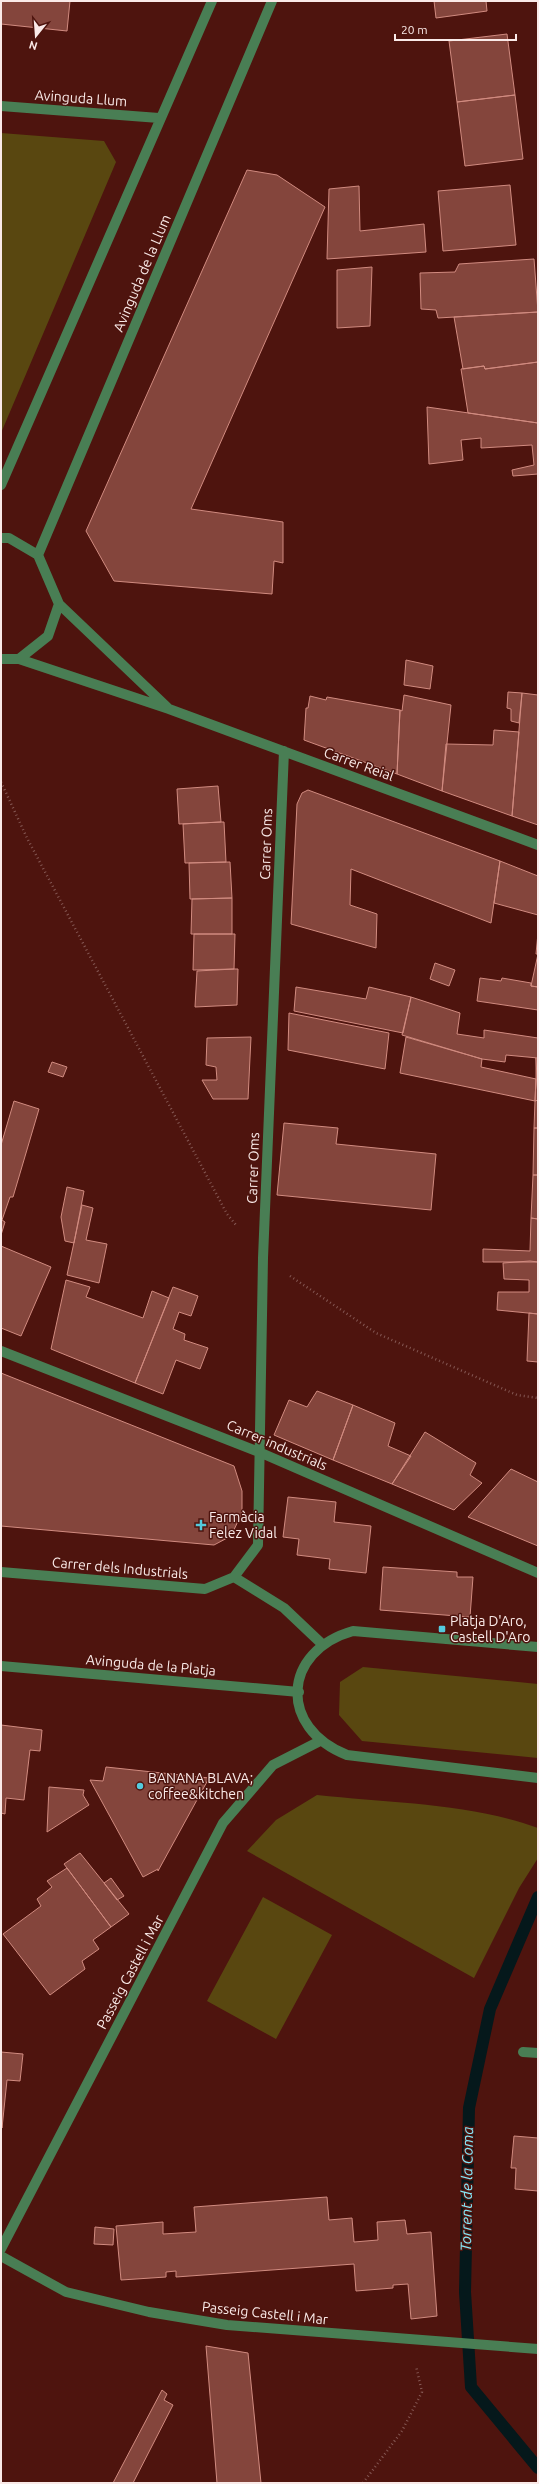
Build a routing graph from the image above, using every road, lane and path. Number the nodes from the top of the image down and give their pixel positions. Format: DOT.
graph roads {
  1 [pos="212,1"];
  2 [pos="272,1"];
  3 [pos="1,106"];
  4 [pos="159,118"];
  5 [pos="1,485"];
  6 [pos="1,538"];
  7 [pos="38,555"];
  8 [pos="59,604"];
  9 [pos="1,659"];
  10 [pos="19,659"];
  11 [pos="169,709"];
  12 [pos="284,751"];
  13 [pos="1,782"];
  14 [pos="538,845"];
  15 [pos="264,1258"];
  16 [pos="1,1351"];
  17 [pos="538,1398"];
  18 [pos="259,1452"];
  19 [pos="1,1572"];
  20 [pos="538,1573"];
  21 [pos="234,1577"];
  22 [pos="322,1644"];
  23 [pos="538,1647"];
  24 [pos="1,1666"];
  25 [pos="298,1692"];
  26 [pos="320,1741"];
  27 [pos="538,1778"];
  28 [pos="523,2052"];
  29 [pos="538,2053"];
  30 [pos="1,2249"];
  31 [pos="1,2256"];
  32 [pos="411,2340"];
  33 [pos="538,2349"];
  34 [pos="363,2483"];
  1 -- 4 [label="street"];
  2 -- 7 [label="street, Avinguda de la Llum"];
  3 -- 4 [label="street, Avinguda Llum"];
  4 -- 5 [label="street"];
  6 -- 7 [label="street"];
  7 -- 8 [label="street"];
  8 -- 10 [label="street"];
  8 -- 11 [label="street, Carrer Reial"];
  9 -- 10 [label="street, Carrer Reial"];
  10 -- 11 [label="street, Carrer Reial"];
  11 -- 12 [label="street, Carrer Reial"];
  12 -- 14 [label="street, Carrer Reial"];
  12 -- 15 [label="street, Carrer Oms"];
  13 -- 15 [label="path"];
  15 -- 17 [label="path"];
  15 -- 18 [label="street, Carrer Oms"];
  16 -- 18 [label="street, Carrer industrials"];
  18 -- 20 [label="street, Carrer industrials"];
  18 -- 21 [label="street, Carrer Oms"];
  19 -- 21 [label="street, Carrer dels Industrials"];
  21 -- 22 [label="street"];
  22 -- 23 [label="street"];
  22 -- 25 [label="street"];
  24 -- 25 [label="street, Avinguda de la Platja"];
  25 -- 26 [label="street"];
  26 -- 27 [label="street"];
  26 -- 30 [label="street, Passeig Castell i Mar"];
  28 -- 29 [label="street"];
  31 -- 32 [label="street, Passeig Castell i Mar"];
  32 -- 33 [label="street, Passeig Castell i Mar"];
  32 -- 34 [label="path"];
}
